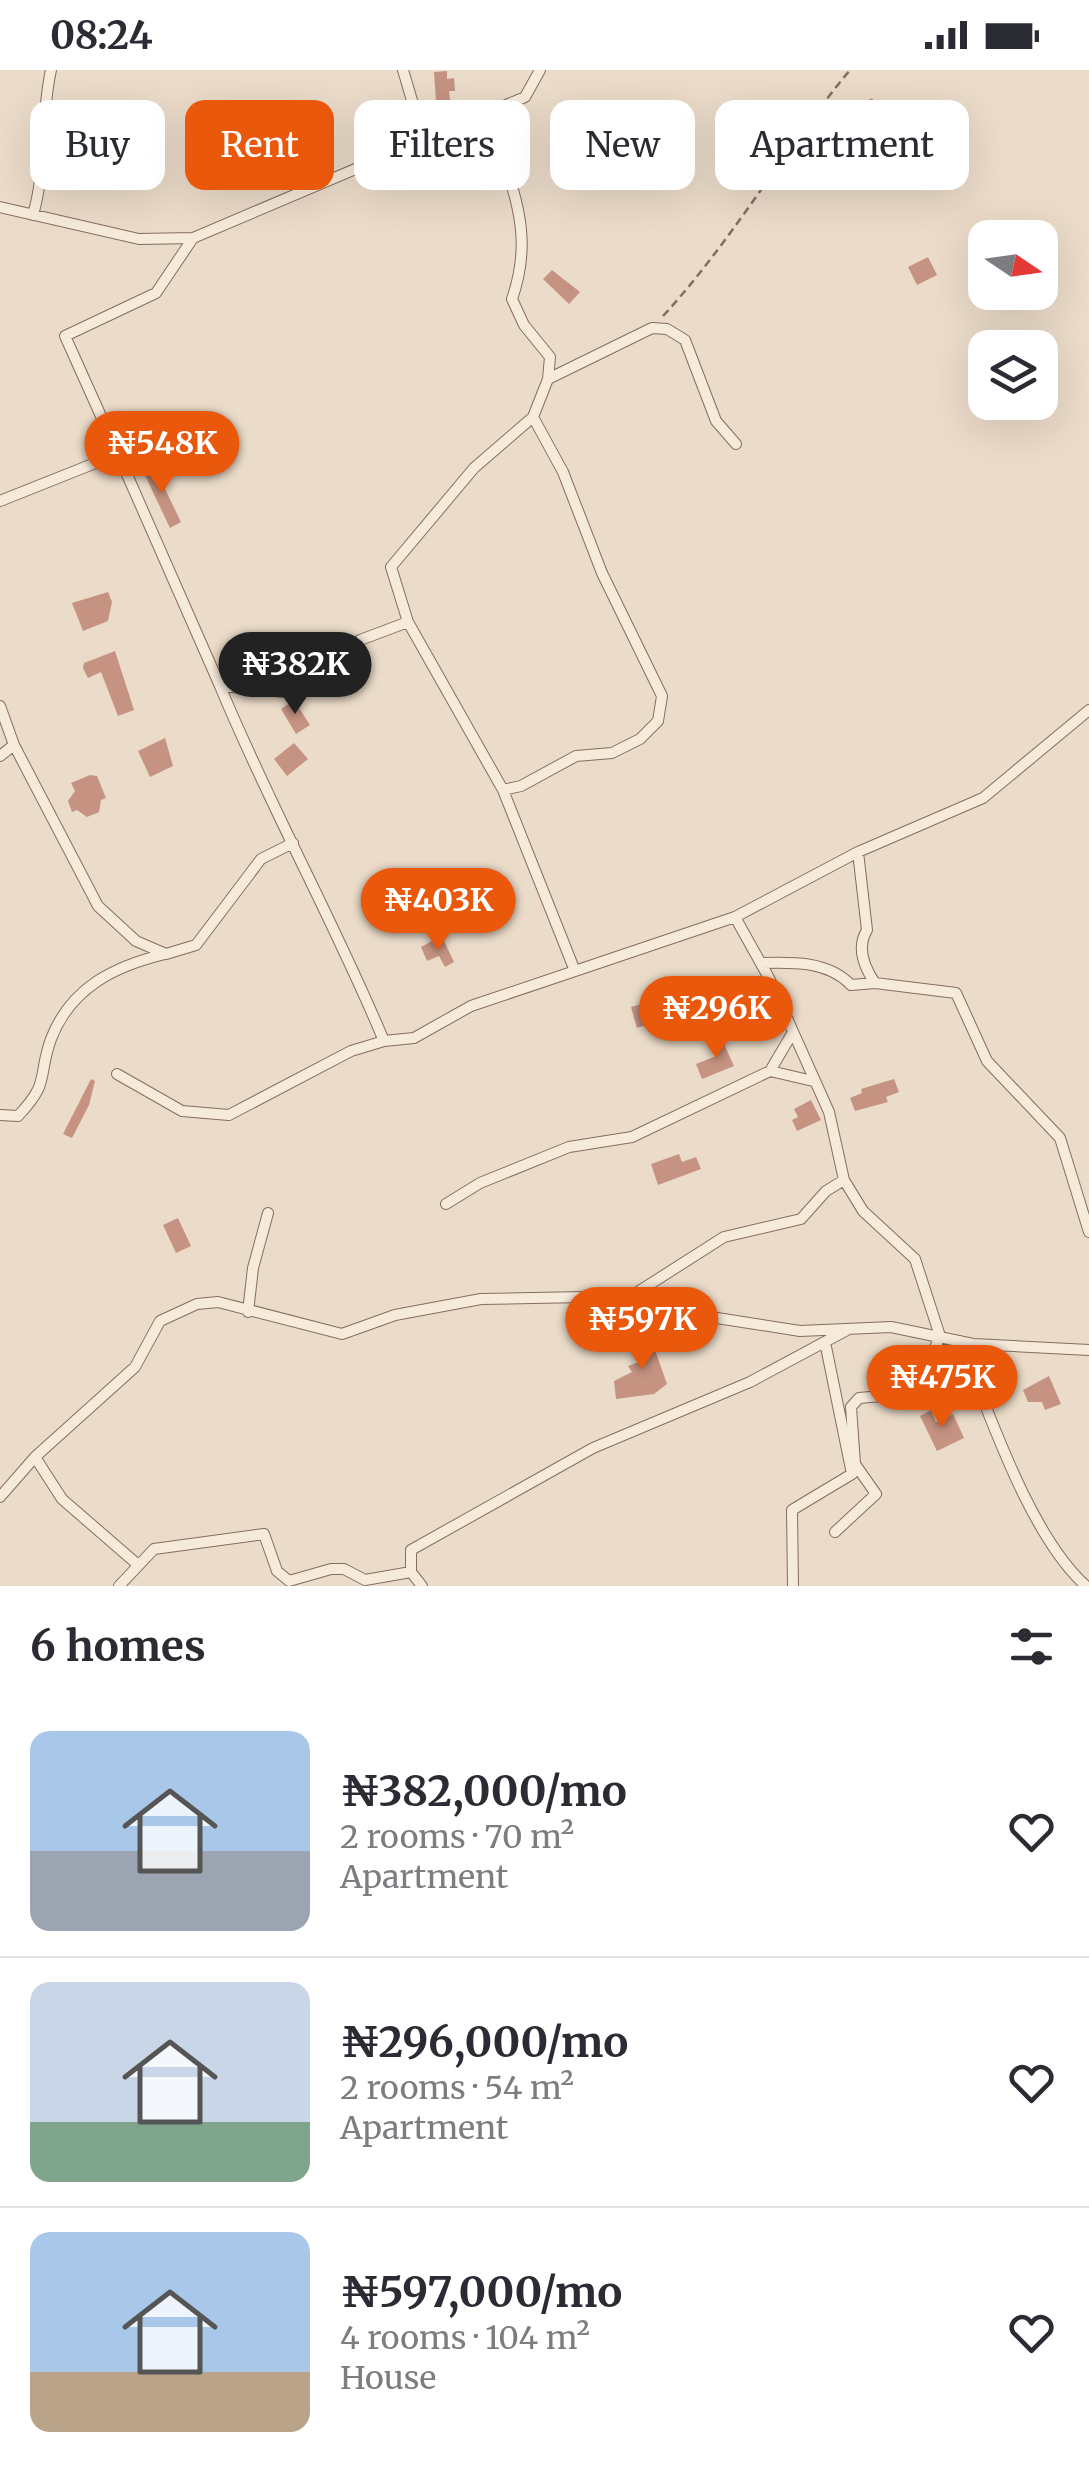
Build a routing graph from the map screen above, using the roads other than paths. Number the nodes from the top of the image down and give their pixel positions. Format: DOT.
graph roads {
  1 [pos="52,70"];
  2 [pos="403,70"];
  3 [pos="540,70"];
  4 [pos="412,100"];
  5 [pos="518,100"];
  6 [pos="354,171"];
  7 [pos="513,190"];
  8 [pos="0,206"];
  9 [pos="34,215"];
  10 [pos="194,238"];
  11 [pos="548,379"];
  12 [pos="534,416"];
  13 [pos="736,444"];
  14 [pos="118,454"];
  15 [pos="0,501"];
  16 [pos="408,622"];
  17 [pos="220,686"];
  18 [pos="0,706"];
  19 [pos="1089,710"];
  20 [pos="14,745"];
  21 [pos="0,756"];
  22 [pos="502,790"];
  23 [pos="293,843"];
  24 [pos="858,852"];
  25 [pos="735,917"];
  26 [pos="136,941"];
  27 [pos="166,954"];
  28 [pos="127,963"];
  29 [pos="761,963"];
  30 [pos="575,971"];
  31 [pos="874,984"];
  32 [pos="793,1032"];
  33 [pos="384,1041"];
  34 [pos="770,1071"];
  35 [pos="117,1074"];
  36 [pos="813,1080"];
  37 [pos="0,1114"];
  38 [pos="844,1180"];
  39 [pos="446,1204"];
  40 [pos="268,1213"];
  41 [pos="1089,1232"];
  42 [pos="622,1302"];
  43 [pos="248,1312"];
  44 [pos="850,1328"];
  45 [pos="940,1336"];
  46 [pos="960,1340"];
  47 [pos="825,1342"];
  48 [pos="1089,1350"];
  49 [pos="36,1456"];
  50 [pos="0,1496"];
  51 [pos="836,1532"];
  52 [pos="137,1564"];
  53 [pos="411,1572"];
  54 [pos="119,1586"];
  55 [pos="422,1586"];
  56 [pos="793,1586"];
  57 [pos="1086,1586"];
  1 -- 9 [label="street"];
  2 -- 4 [label="street"];
  3 -- 5 [label="street"];
  6 -- 10 [label="street"];
  7 -- 11 [label="street"];
  8 -- 9 [label="street"];
  9 -- 10 [label="street"];
  10 -- 14 [label="street"];
  11 -- 12 [label="street"];
  11 -- 13 [label="street"];
  12 -- 16 [label="street"];
  12 -- 22 [label="street"];
  14 -- 15 [label="street"];
  14 -- 17 [label="street"];
  16 -- 17 [label="street"];
  16 -- 22 [label="street"];
  17 -- 23 [label="street"];
  18 -- 20 [label="street"];
  19 -- 24 [label="street"];
  20 -- 21 [label="street"];
  20 -- 26 [label="street"];
  22 -- 30 [label="street"];
  23 -- 27 [label="street"];
  23 -- 33 [label="street"];
  24 -- 25 [label="street"];
  24 -- 31 [label="street"];
  25 -- 29 [label="street"];
  25 -- 30 [label="street"];
  26 -- 27 [label="street"];
  26 -- 28 [label="street"];
  27 -- 28 [label="street"];
  28 -- 37 [label="street"];
  29 -- 31 [label="street"];
  29 -- 32 [label="street"];
  30 -- 33 [label="street"];
  31 -- 41 [label="street"];
  32 -- 34 [label="street"];
  32 -- 36 [label="street"];
  33 -- 35 [label="street"];
  34 -- 36 [label="street"];
  34 -- 39 [label="street"];
  36 -- 38 [label="street"];
  38 -- 42 [label="street"];
  38 -- 45 [label="street"];
  40 -- 43 [label="street"];
  42 -- 43 [label="street"];
  42 -- 44 [label="street"];
  43 -- 49 [label="street"];
  44 -- 45 [label="street"];
  44 -- 47 [label="street"];
  45 -- 46 [label="street"];
  45 -- 51 [label="street"];
  46 -- 48 [label="street"];
  46 -- 57 [label="street"];
  47 -- 53 [label="street"];
  47 -- 56 [label="street"];
  49 -- 50 [label="street"];
  49 -- 52 [label="street"];
  52 -- 53 [label="street"];
  52 -- 54 [label="street"];
  53 -- 55 [label="street"];
}
